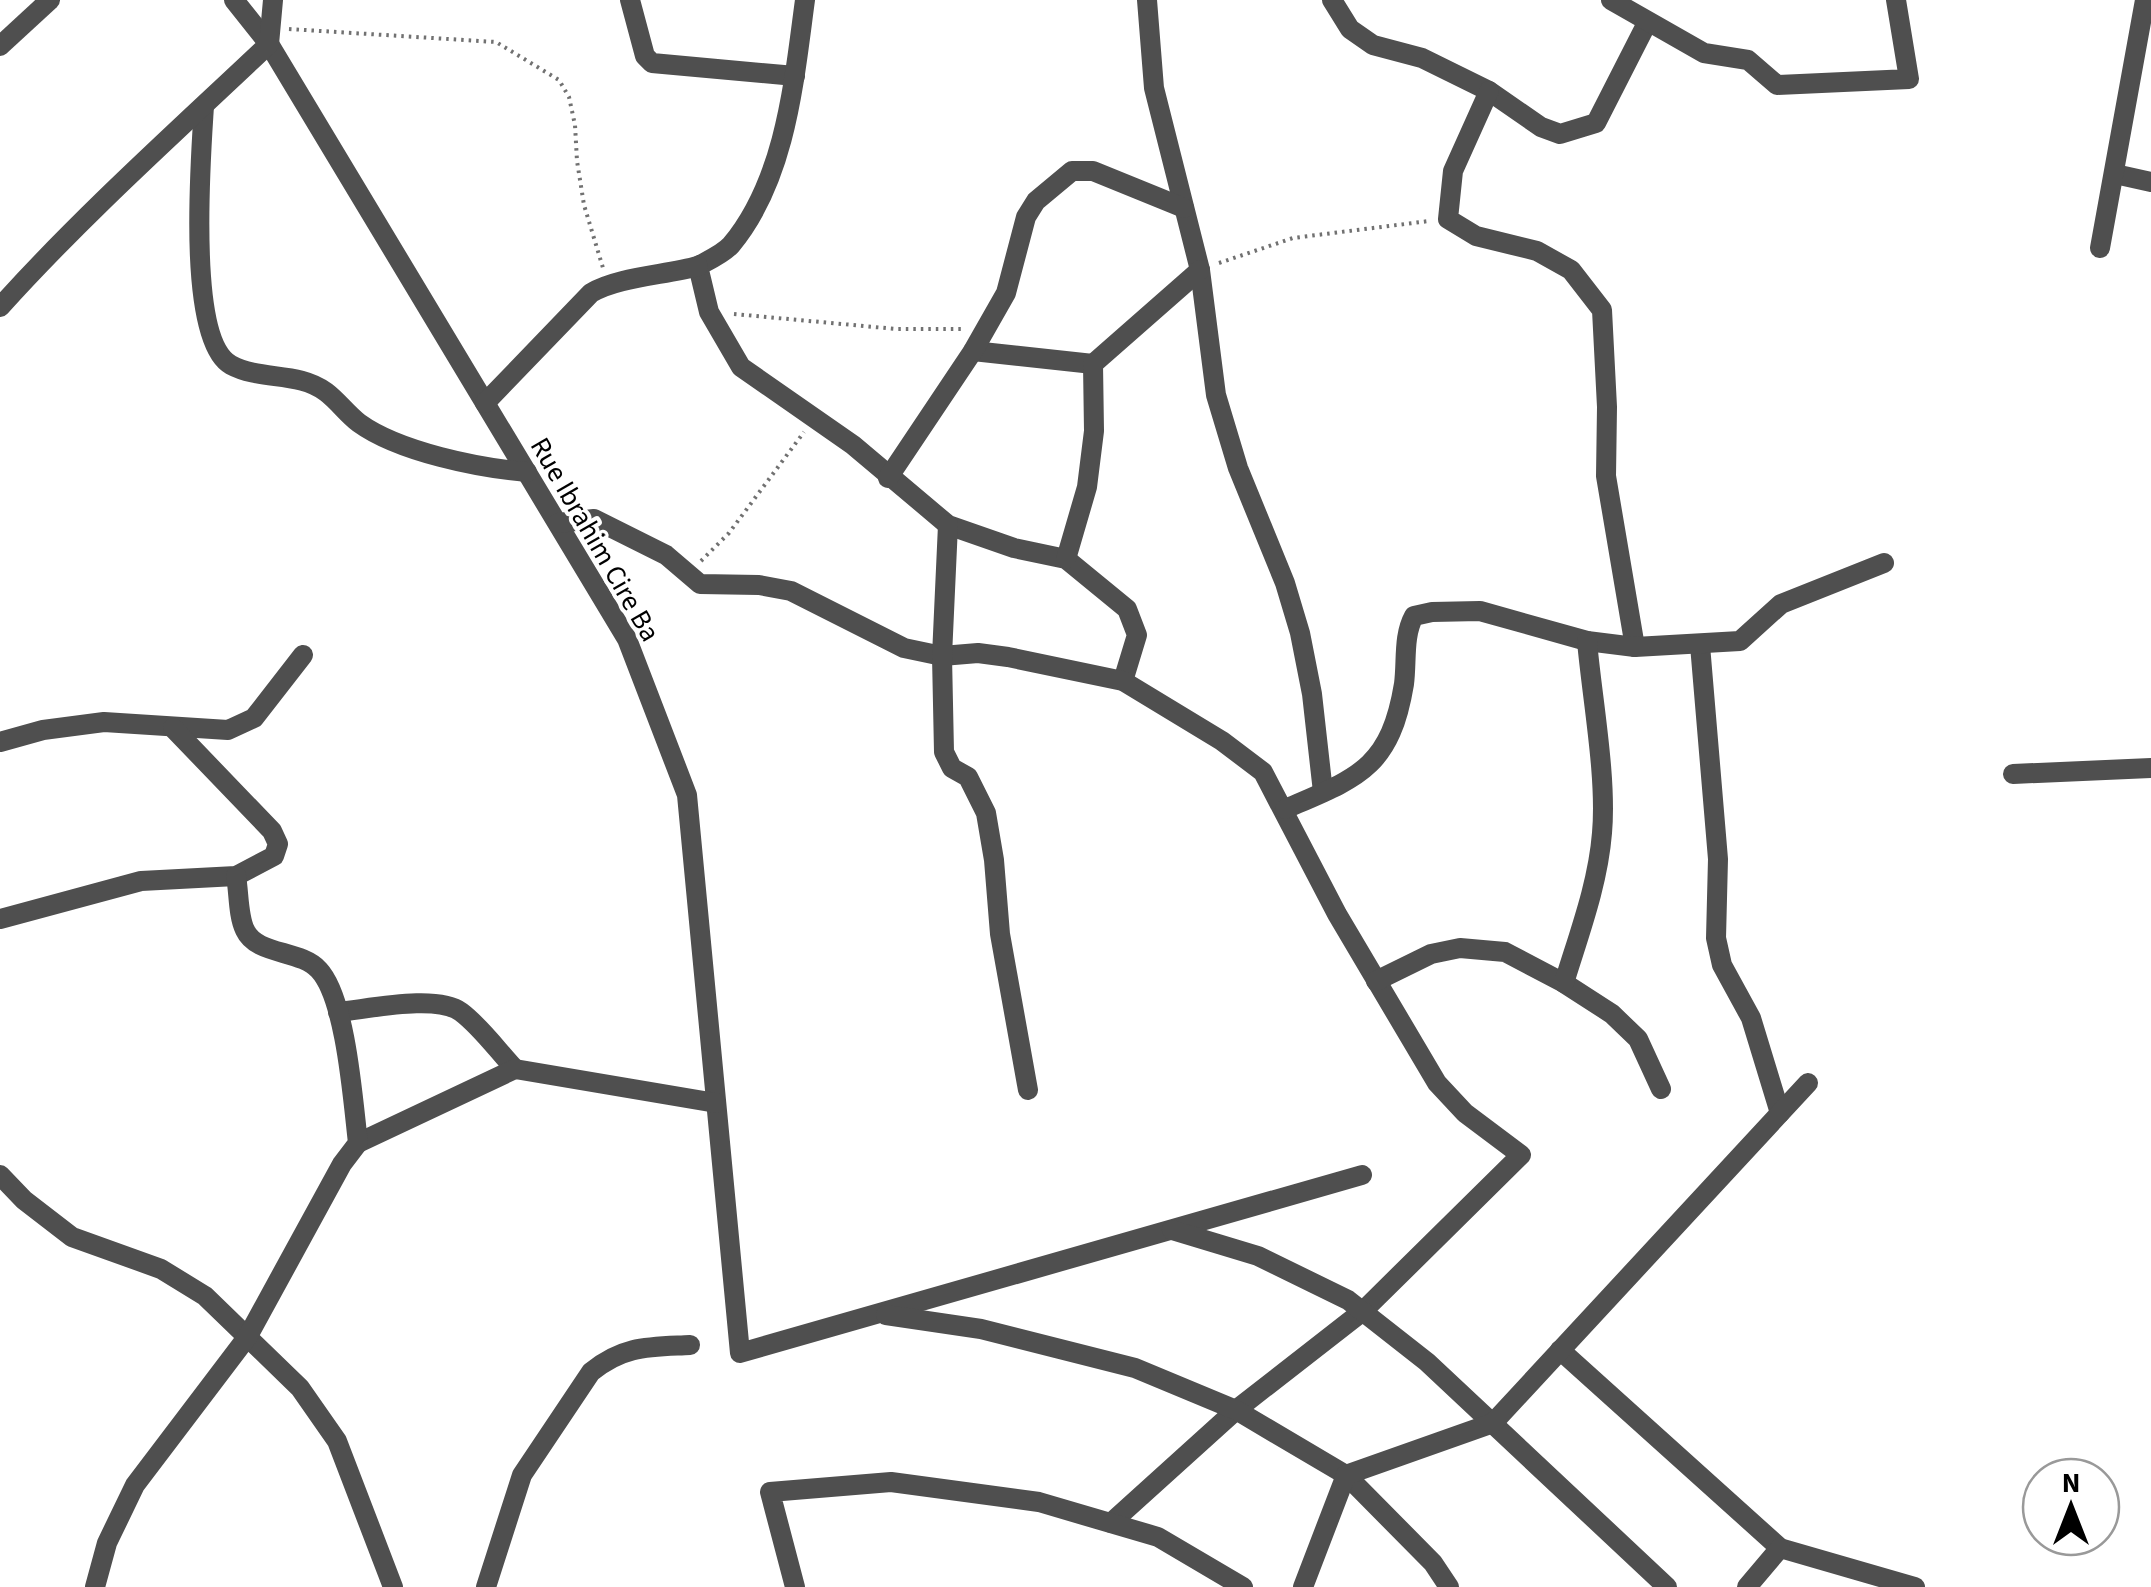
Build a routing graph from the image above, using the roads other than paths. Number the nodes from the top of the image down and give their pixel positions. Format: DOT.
graph roads {
  1 [pos="50,0"];
  2 [pos="234,0"];
  3 [pos="273,0"];
  4 [pos="630,0"];
  5 [pos="805,0"];
  6 [pos="1147,0"];
  7 [pos="1332,0"];
  8 [pos="1611,0"];
  9 [pos="1896,0"];
  10 [pos="2145,0"];
  11 [pos="1647,23"];
  12 [pos="269,36"];
  13 [pos="0,46"];
  14 [pos="794,76"];
  15 [pos="1489,91"];
  16 [pos="204,106"];
  17 [pos="2115,174"];
  18 [pos="2151,182"];
  19 [pos="1184,208"];
  20 [pos="2100,248"];
  21 [pos="698,266"];
  22 [pos="1200,270"];
  23 [pos="0,307"];
  24 [pos="973,351"];
  25 [pos="1093,364"];
  26 [pos="485,403"];
  27 [pos="527,472"];
  28 [pos="888,478"];
  29 [pos="558,523"];
  30 [pos="948,526"];
  31 [pos="1066,560"];
  32 [pos="1884,562"];
  33 [pos="1586,641"];
  34 [pos="1700,645"];
  35 [pos="1635,648"];
  36 [pos="304,655"];
  37 [pos="942,656"];
  38 [pos="1123,682"];
  39 [pos="174,728"];
  40 [pos="0,742"];
  41 [pos="2151,768"];
  42 [pos="2013,774"];
  43 [pos="1323,792"];
  44 [pos="1285,809"];
  45 [pos="236,876"];
  46 [pos="0,920"];
  47 [pos="1376,980"];
  48 [pos="1564,983"];
  49 [pos="338,1012"];
  50 [pos="516,1069"];
  51 [pos="1808,1083"];
  52 [pos="1662,1088"];
  53 [pos="1028,1090"];
  54 [pos="716,1102"];
  55 [pos="1780,1114"];
  56 [pos="358,1143"];
  57 [pos="0,1175"];
  58 [pos="1362,1175"];
  59 [pos="1170,1230"];
  60 [pos="1362,1311"];
  61 [pos="878,1314"];
  62 [pos="248,1336"];
  63 [pos="690,1345"];
  64 [pos="1560,1350"];
  65 [pos="1236,1410"];
  66 [pos="1492,1423"];
  67 [pos="1346,1475"];
  68 [pos="1111,1523"];
  69 [pos="1780,1548"];
  70 [pos="391,1585"];
  71 [pos="96,1587"];
  72 [pos="486,1587"];
  73 [pos="795,1587"];
  74 [pos="1243,1587"];
  75 [pos="1303,1587"];
  76 [pos="1449,1587"];
  77 [pos="1667,1587"];
  78 [pos="1747,1587"];
  79 [pos="1915,1587"];
  1 -- 13 [label="street"];
  2 -- 12 [label="street, Rue Ibrahim Cire Ba"];
  3 -- 12 [label="street"];
  4 -- 14 [label="street"];
  5 -- 14 [label="street"];
  6 -- 19 [label="street"];
  7 -- 15 [label="street"];
  8 -- 11 [label="street"];
  9 -- 11 [label="street"];
  10 -- 17 [label="street"];
  11 -- 15 [label="street"];
  12 -- 16 [label="street"];
  12 -- 26 [label="street, Rue Ibrahim Cire Ba"];
  14 -- 21 [label="street"];
  15 -- 35 [label="street"];
  16 -- 23 [label="street"];
  16 -- 27 [label="street"];
  17 -- 18 [label="street"];
  17 -- 20 [label="street"];
  19 -- 22 [label="street"];
  19 -- 24 [label="street"];
  21 -- 26 [label="street"];
  21 -- 28 [label="street"];
  22 -- 25 [label="street"];
  22 -- 43 [label="street"];
  24 -- 25 [label="street"];
  24 -- 28 [label="street"];
  25 -- 31 [label="street"];
  26 -- 27 [label="street, Rue Ibrahim Cire Ba"];
  27 -- 29 [label="street, Rue Ibrahim Cire Ba"];
  28 -- 30 [label="street"];
  29 -- 37 [label="street"];
  29 -- 54 [label="street, Rue Ibrahim Cire Ba"];
  30 -- 31 [label="street"];
  30 -- 37 [label="street"];
  31 -- 38 [label="street"];
  32 -- 34 [label="street"];
  33 -- 35 [label="street"];
  33 -- 43 [label="street"];
  33 -- 48 [label="street"];
  34 -- 35 [label="street"];
  34 -- 55 [label="street"];
  36 -- 39 [label="street"];
  37 -- 38 [label="street"];
  37 -- 53 [label="street"];
  38 -- 44 [label="street"];
  39 -- 40 [label="street"];
  39 -- 45 [label="street"];
  41 -- 42 [label="street"];
  43 -- 44 [label="street"];
  44 -- 47 [label="street"];
  45 -- 46 [label="street"];
  45 -- 49 [label="street"];
  47 -- 48 [label="street"];
  47 -- 60 [label="street"];
  48 -- 52 [label="street"];
  49 -- 50 [label="street"];
  49 -- 56 [label="street"];
  50 -- 54 [label="street"];
  50 -- 56 [label="street"];
  51 -- 55 [label="street"];
  54 -- 61 [label="street, Rue Ibrahim Cire Ba"];
  55 -- 64 [label="street"];
  56 -- 62 [label="street"];
  57 -- 62 [label="street"];
  58 -- 59 [label="street"];
  59 -- 60 [label="street"];
  59 -- 61 [label="street"];
  60 -- 65 [label="street"];
  60 -- 66 [label="street"];
  61 -- 65 [label="street"];
  62 -- 70 [label="street"];
  62 -- 71 [label="street"];
  63 -- 72 [label="street"];
  64 -- 66 [label="street"];
  64 -- 69 [label="street"];
  65 -- 67 [label="street"];
  65 -- 68 [label="street"];
  66 -- 67 [label="street"];
  66 -- 77 [label="street"];
  67 -- 75 [label="street"];
  67 -- 76 [label="street"];
  68 -- 73 [label="street"];
  68 -- 74 [label="street"];
  69 -- 78 [label="street"];
  69 -- 79 [label="street"];
}
